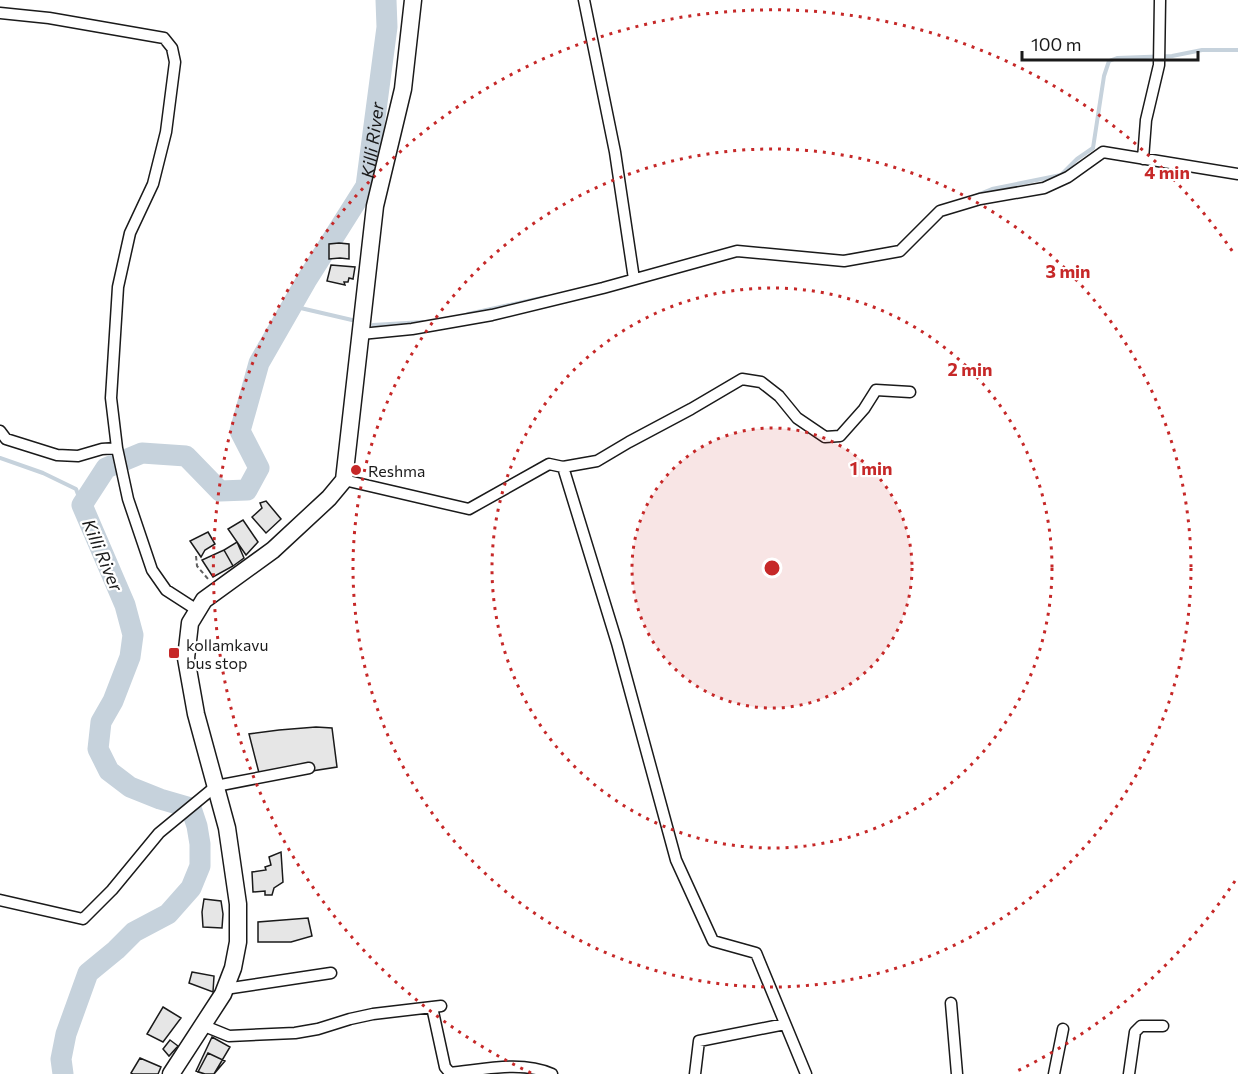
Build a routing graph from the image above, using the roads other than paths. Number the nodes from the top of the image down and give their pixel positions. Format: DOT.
graph roads {
  1 [pos="413,0"];
  2 [pos="584,0"];
  3 [pos="1160,0"];
  4 [pos="0,13"];
  5 [pos="1143,159"];
  6 [pos="1238,174"];
  7 [pos="634,279"];
  8 [pos="361,334"];
  9 [pos="910,392"];
  10 [pos="2,437"];
  11 [pos="117,448"];
  12 [pos="563,468"];
  13 [pos="344,480"];
  14 [pos="197,610"];
  15 [pos="309,768"];
  16 [pos="216,786"];
  17 [pos="0,900"];
  18 [pos="331,973"];
  19 [pos="225,988"];
  20 [pos="951,1003"];
  21 [pos="785,1024"];
  22 [pos="202,1025"];
  23 [pos="1163,1026"];
  24 [pos="1063,1029"];
  25 [pos="171,1074"];
  26 [pos="552,1074"];
  27 [pos="695,1074"];
  28 [pos="806,1074"];
  29 [pos="957,1074"];
  30 [pos="1054,1074"];
  31 [pos="1129,1074"];
  1 -- 8 [label="main road"];
  2 -- 7 [label="street"];
  3 -- 5 [label="street"];
  4 -- 11 [label="street"];
  5 -- 6 [label="street"];
  5 -- 7 [label="street"];
  7 -- 8 [label="street"];
  8 -- 13 [label="main road"];
  9 -- 12 [label="street"];
  10 -- 11 [label="street"];
  11 -- 14 [label="street"];
  12 -- 13 [label="street"];
  12 -- 21 [label="street"];
  13 -- 14 [label="main road"];
  14 -- 16 [label="main road"];
  15 -- 16 [label="street"];
  16 -- 17 [label="street"];
  16 -- 19 [label="main road"];
  18 -- 19 [label="street"];
  19 -- 22 [label="main road"];
  20 -- 29 [label="street"];
  21 -- 27 [label="street"];
  21 -- 28 [label="street"];
  22 -- 25 [label="main road"];
  22 -- 26 [label="street"];
  23 -- 31 [label="street"];
  24 -- 30 [label="street"];
}
